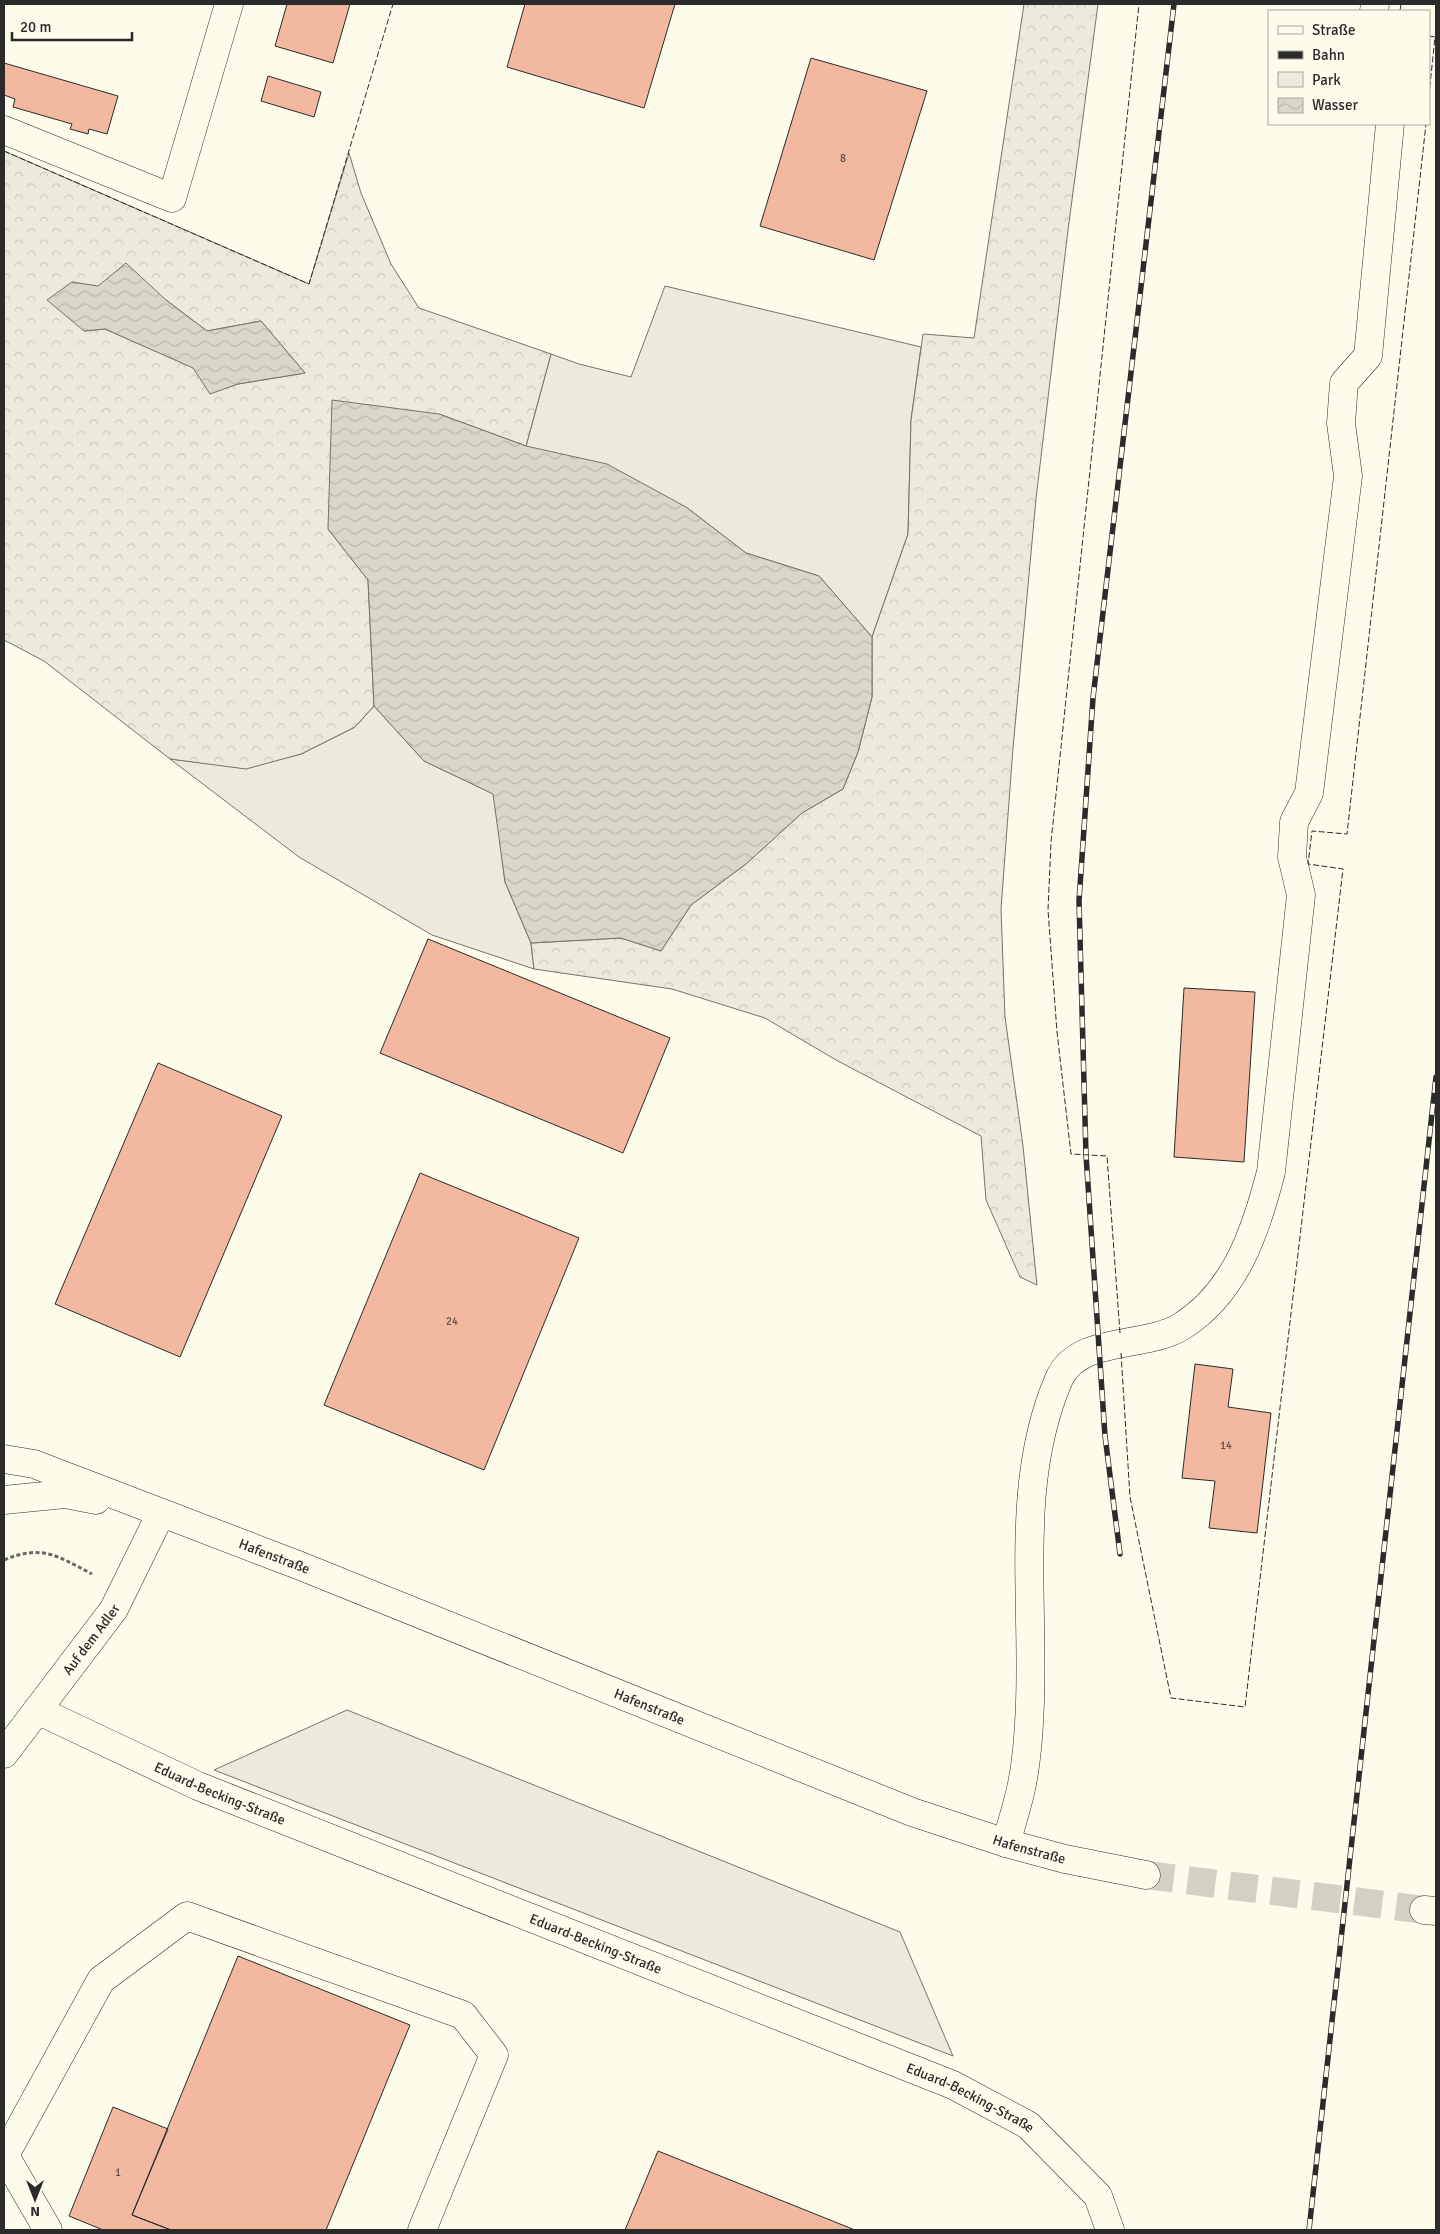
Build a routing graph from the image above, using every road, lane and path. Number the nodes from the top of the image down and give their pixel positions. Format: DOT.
graph roads {
  1 [pos="229,4"];
  2 [pos="1390,125"];
  3 [pos="4,130"];
  4 [pos="4,1459"];
  5 [pos="4,1500"];
  6 [pos="162,1513"];
  7 [pos="4,1560"];
  8 [pos="124,1590"];
  9 [pos="38,1710"];
  10 [pos="4,1754"];
  11 [pos="1006,1843"];
  12 [pos="1146,1876"];
  13 [pos="4,2155"];
  14 [pos="48,2230"];
  15 [pos="422,2230"];
  16 [pos="1110,2230"];
  1 -- 3 [label="street"];
  2 -- 11 [label="street"];
  4 -- 6 [label="street, Hafenstraße"];
  5 -- 6 [label="street, Hafenstraße"];
  6 -- 8 [label="street, Auf dem Adler"];
  6 -- 11 [label="street, Hafenstraße"];
  7 -- 8 [label="path"];
  8 -- 9 [label="street, Auf dem Adler"];
  9 -- 10 [label="street, Auf dem Adler"];
  9 -- 16 [label="street, Eduard-Becking-Straße"];
  11 -- 12 [label="street, Hafenstraße"];
  13 -- 14 [label="street"];
  13 -- 15 [label="street"];
}
